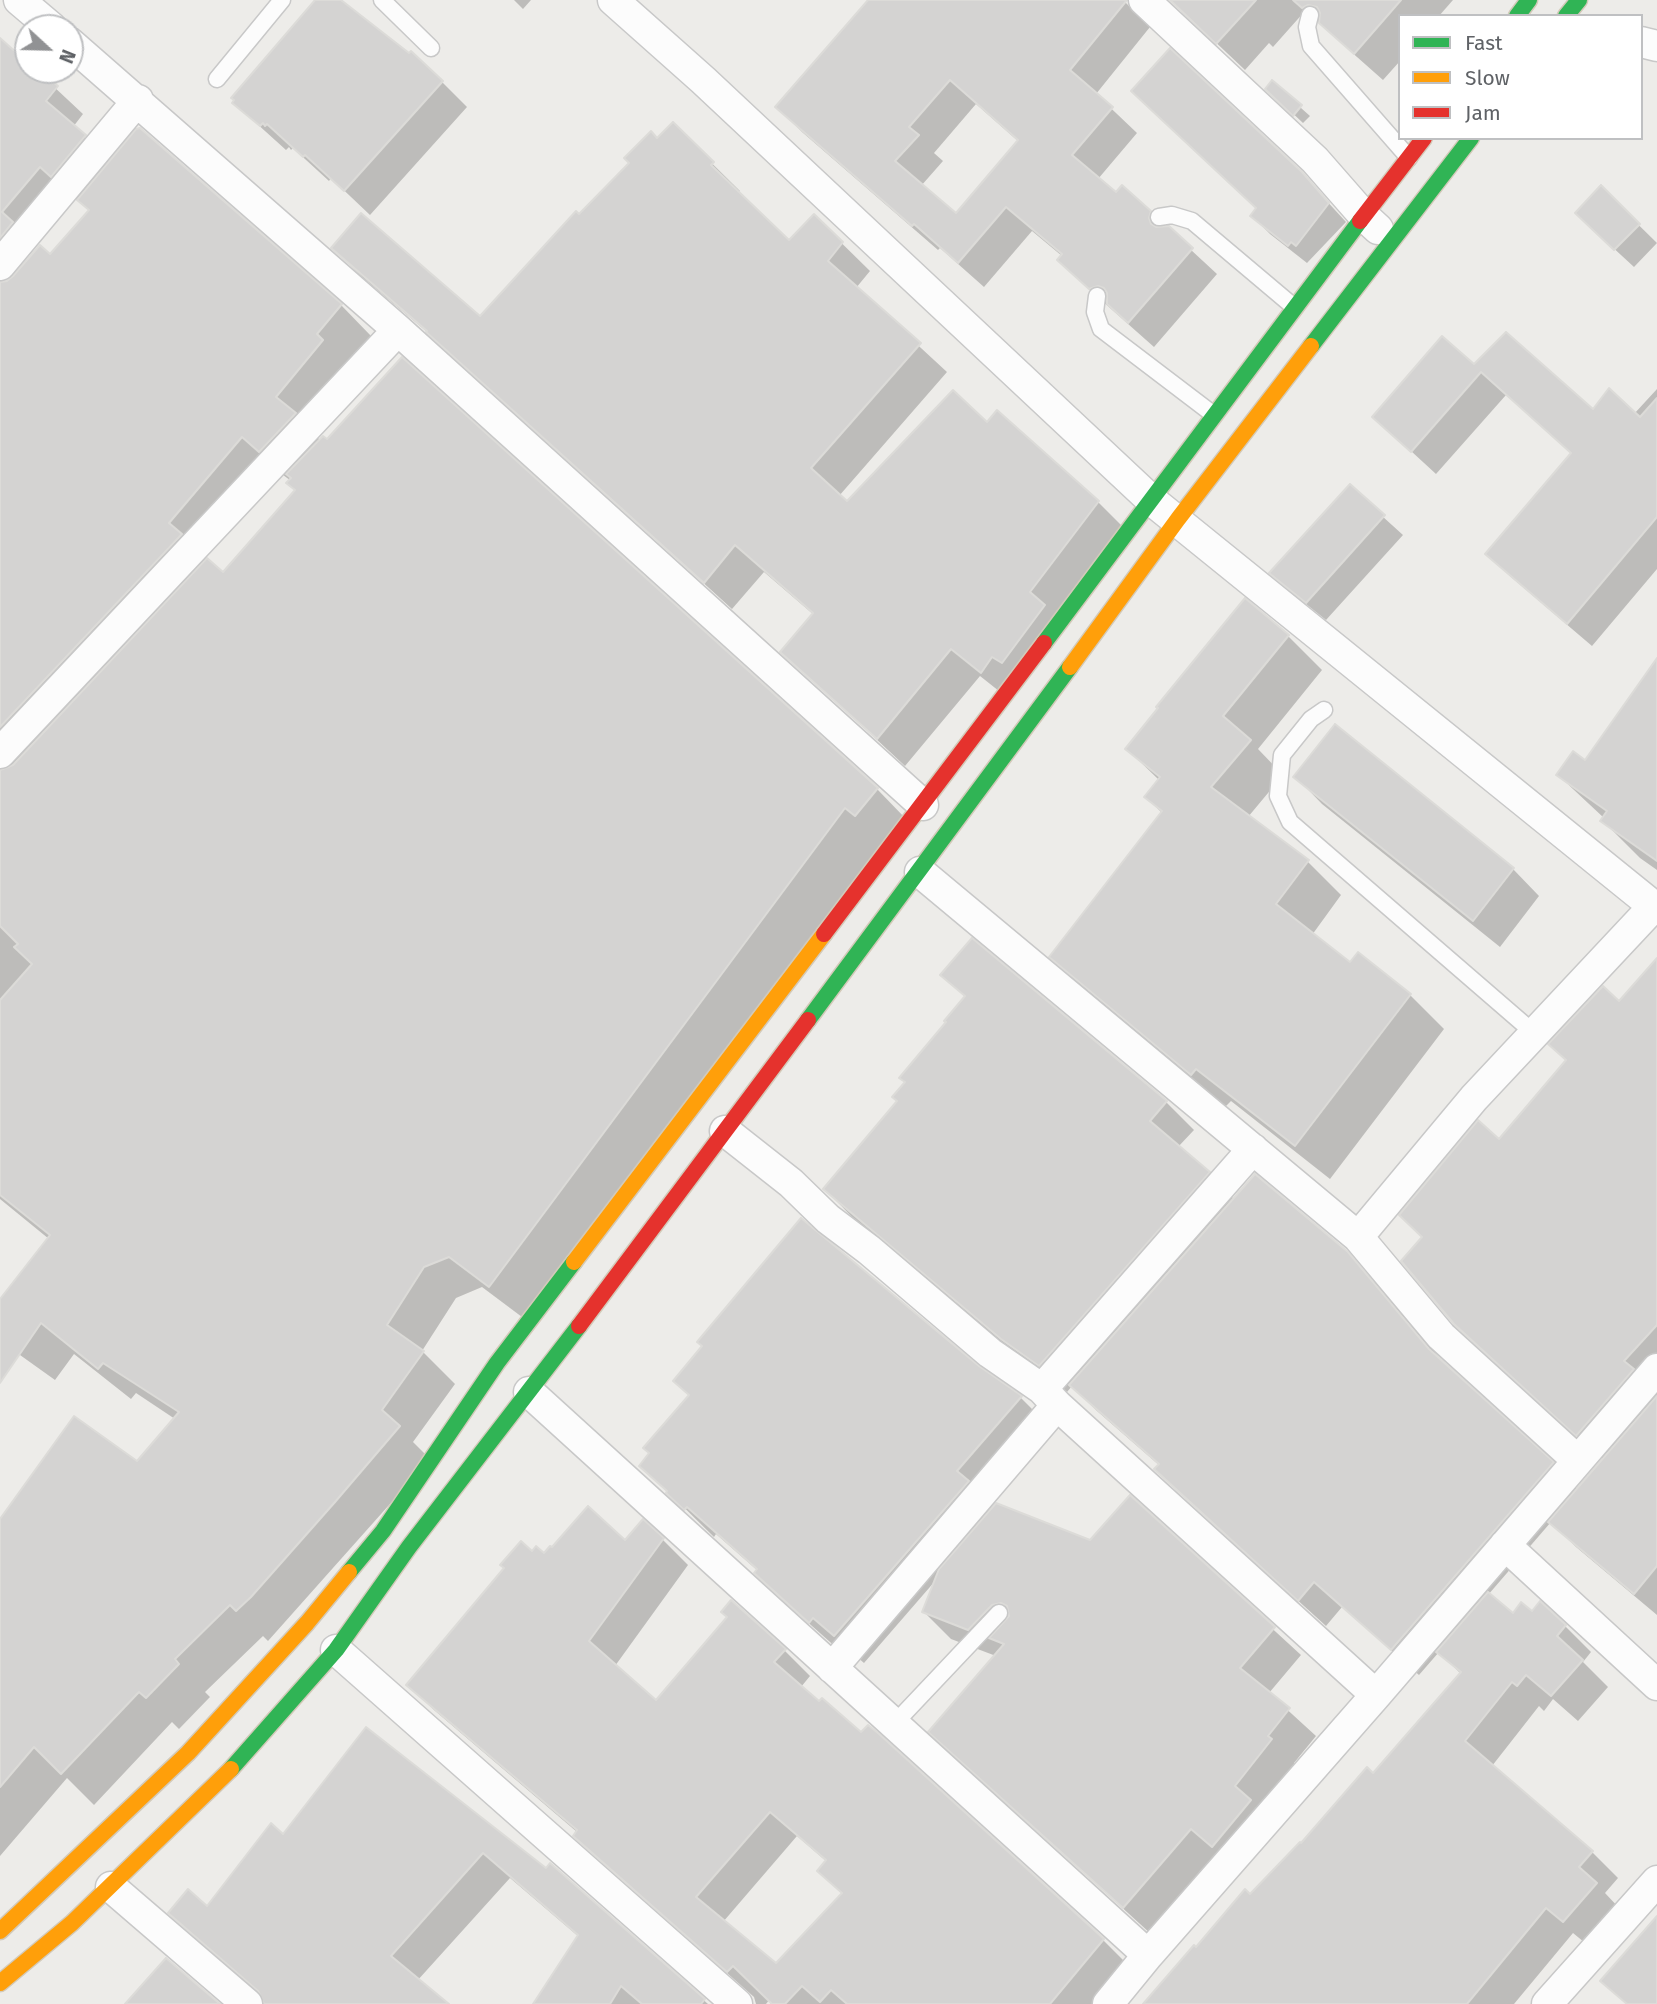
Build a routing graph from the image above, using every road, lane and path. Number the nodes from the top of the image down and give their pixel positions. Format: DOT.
graph roads {
  1 [pos="19,0"];
  2 [pos="282,0"];
  3 [pos="382,0"];
  4 [pos="613,0"];
  5 [pos="650,0"];
  6 [pos="1144,0"];
  7 [pos="1503,0"];
  8 [pos="1530,0"];
  9 [pos="36,14"];
  10 [pos="1517,14"];
  11 [pos="1519,14"];
  12 [pos="1310,15"];
  13 [pos="648,31"];
  14 [pos="431,48"];
  15 [pos="84,55"];
  16 [pos="218,79"];
  17 [pos="138,100"];
  18 [pos="1422,140"];
  19 [pos="1469,140"];
  20 [pos="1409,158"];
  21 [pos="1364,216"];
  22 [pos="1158,217"];
  23 [pos="1391,240"];
  24 [pos="0,265"];
  25 [pos="1097,296"];
  26 [pos="1294,307"];
  27 [pos="398,330"];
  28 [pos="1214,415"];
  29 [pos="1150,499"];
  30 [pos="1178,519"];
  31 [pos="1324,710"];
  32 [pos="0,753"];
  33 [pos="923,805"];
  34 [pos="920,872"];
  35 [pos="1655,908"];
  36 [pos="1534,1033"];
  37 [pos="725,1131"];
  38 [pos="1253,1149"];
  39 [pos="1358,1237"];
  40 [pos="1657,1369"];
  41 [pos="529,1392"];
  42 [pos="1049,1397"];
  43 [pos="1577,1460"];
  44 [pos="1505,1545"];
  45 [pos="999,1613"];
  46 [pos="336,1650"];
  47 [pos="832,1668"];
  48 [pos="1657,1685"];
  49 [pos="1376,1695"];
  50 [pos="894,1724"];
  51 [pos="1657,1881"];
  52 [pos="111,1887"];
  53 [pos="0,1931"];
  54 [pos="1147,1955"];
  55 [pos="0,1983"];
  56 [pos="247,2004"];
  57 [pos="737,2004"];
  58 [pos="1108,2004"];
  59 [pos="1547,2004"];
  1 -- 9 [label="street"];
  2 -- 16 [label="lane"];
  3 -- 14 [label="lane"];
  4 -- 13 [label="street"];
  5 -- 13 [label="street"];
  6 -- 21 [label="street"];
  7 -- 10 [label="lane"];
  8 -- 11 [label="main road"];
  12 -- 20 [label="lane"];
  13 -- 29 [label="street"];
  15 -- 17 [label="street"];
  17 -- 24 [label="street"];
  17 -- 27 [label="street"];
  18 -- 20 [label="main road"];
  19 -- 23 [label="main road"];
  20 -- 21 [label="main road"];
  21 -- 23 [label="street"];
  21 -- 26 [label="main road"];
  22 -- 26 [label="lane"];
  23 -- 30 [label="main road"];
  25 -- 28 [label="lane"];
  26 -- 28 [label="main road"];
  27 -- 32 [label="street"];
  27 -- 33 [label="street"];
  28 -- 29 [label="main road"];
  29 -- 30 [label="street"];
  29 -- 33 [label="main road"];
  30 -- 34 [label="main road"];
  30 -- 35 [label="street"];
  31 -- 36 [label="lane"];
  33 -- 53 [label="main road"];
  34 -- 37 [label="main road"];
  34 -- 38 [label="street"];
  35 -- 36 [label="street"];
  36 -- 39 [label="street"];
  37 -- 41 [label="main road"];
  37 -- 42 [label="street"];
  38 -- 39 [label="street"];
  38 -- 42 [label="street"];
  39 -- 43 [label="street"];
  40 -- 43 [label="street"];
  41 -- 46 [label="main road"];
  41 -- 47 [label="street"];
  42 -- 47 [label="street"];
  42 -- 49 [label="street"];
  43 -- 44 [label="street"];
  44 -- 48 [label="street"];
  44 -- 49 [label="street"];
  45 -- 50 [label="lane"];
  46 -- 52 [label="main road"];
  46 -- 57 [label="street"];
  47 -- 50 [label="street"];
  49 -- 54 [label="street"];
  50 -- 54 [label="street"];
  51 -- 59 [label="street"];
  52 -- 55 [label="main road"];
  52 -- 56 [label="street"];
  54 -- 58 [label="street"];
}
